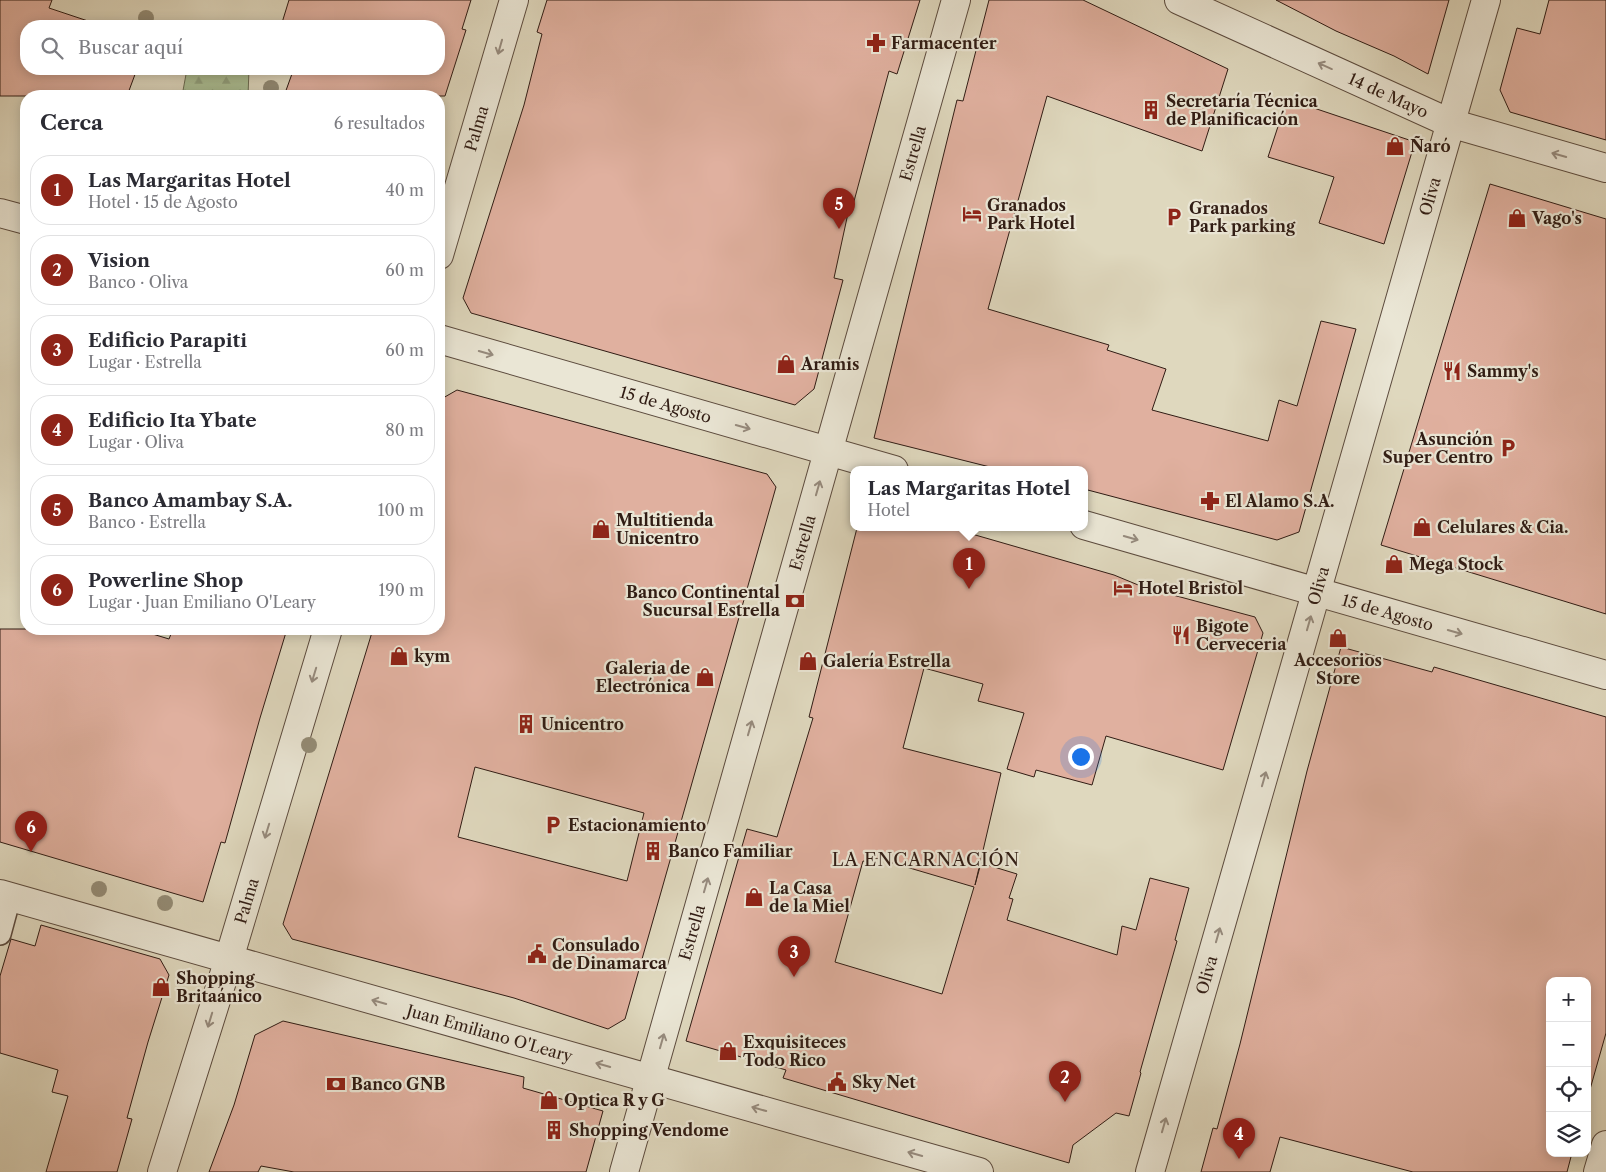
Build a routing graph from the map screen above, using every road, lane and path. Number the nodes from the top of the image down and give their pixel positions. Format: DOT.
graph roads {
  1 [pos="514,0"];
  2 [pos="956,0"];
  3 [pos="1179,0"];
  4 [pos="1486,0"];
  5 [pos="1450,123"];
  6 [pos="1606,168"];
  7 [pos="0,213"];
  8 [pos="20,218"];
  9 [pos="445,235"];
  10 [pos="445,341"];
  11 [pos="828,451"];
  12 [pos="880,466"];
  13 [pos="1088,526"];
  14 [pos="1318,592"];
  15 [pos="326,635"];
  16 [pos="1606,675"];
  17 [pos="5,895"];
  18 [pos="0,934"];
  19 [pos="229,959"];
  20 [pos="651,1079"];
  21 [pos="1606,1145"];
  22 [pos="162,1172"];
  23 [pos="624,1172"];
  24 [pos="979,1172"];
  25 [pos="1150,1172"];
  26 [pos="1598,1172"];
  1 -- 9 [label="street, Palma, one-way"];
  2 -- 11 [label="street, Estrella"];
  5 -- 3 [label="street, 14 de Mayo, one-way"];
  4 -- 5 [label="street, Oliva"];
  6 -- 5 [label="street, 14 de Mayo, one-way"];
  5 -- 14 [label="street, Oliva"];
  7 -- 8 [label="street"];
  10 -- 11 [label="street, 15 de Agosto, one-way"];
  11 -- 12 [label="street, 15 de Agosto"];
  20 -- 11 [label="street, Estrella, one-way"];
  13 -- 14 [label="street, 15 de Agosto, one-way"];
  14 -- 16 [label="street, 15 de Agosto, one-way"];
  25 -- 14 [label="street, Oliva, one-way"];
  15 -- 19 [label="street, Palma, one-way"];
  17 -- 18 [label="lane"];
  17 -- 19 [label="street, Juan Emiliano O'Leary"];
  20 -- 19 [label="street, Juan Emiliano O'Leary, one-way"];
  19 -- 22 [label="street, Palma, one-way"];
  20 -- 23 [label="street, Estrella"];
  24 -- 20 [label="street, Juan Emiliano O'Leary, one-way"];
  21 -- 26 [label="street"];
}
